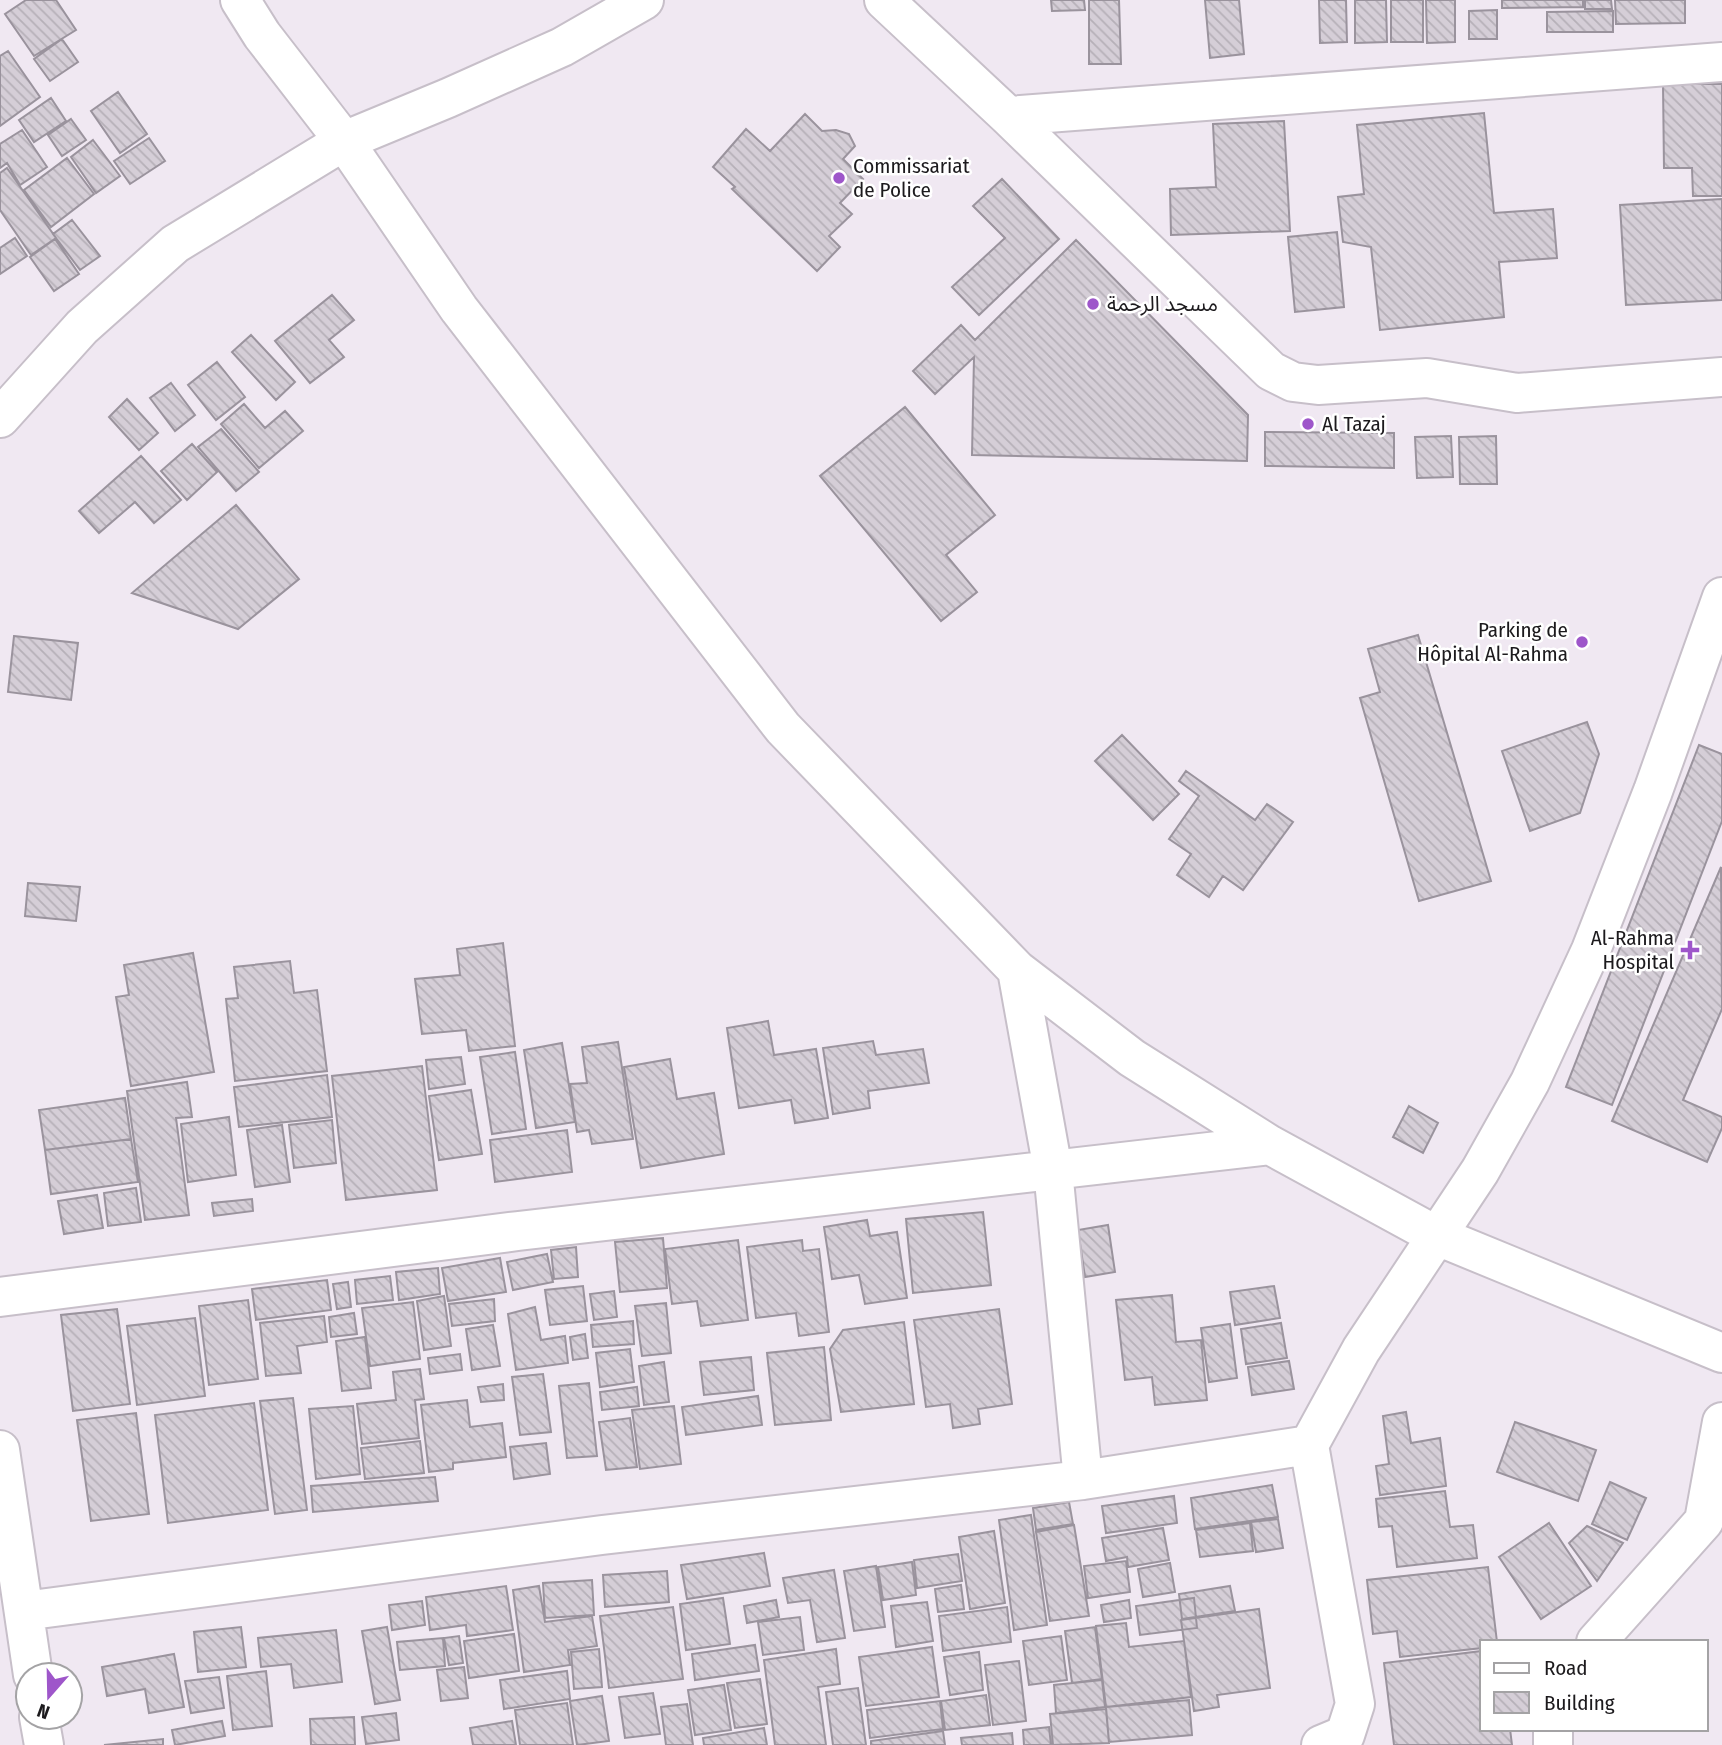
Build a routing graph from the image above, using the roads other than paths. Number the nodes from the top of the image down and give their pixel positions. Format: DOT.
graph roads {
  1 [pos="240,0"];
  2 [pos="644,0"];
  3 [pos="884,0"];
  4 [pos="1722,62"];
  5 [pos="1008,116"];
  6 [pos="344,141"];
  7 [pos="1722,377"];
  8 [pos="0,418"];
  9 [pos="1722,597"];
  10 [pos="1017,971"];
  11 [pos="1270,1145"];
  12 [pos="1053,1170"];
  13 [pos="1435,1235"];
  14 [pos="0,1297"];
  15 [pos="1722,1353"];
  16 [pos="1722,1422"];
  17 [pos="1309,1445"];
  18 [pos="0,1450"];
  19 [pos="1083,1480"];
  20 [pos="23,1611"];
  21 [pos="1598,1640"];
  22 [pos="31,1661"];
  23 [pos="1321,1745"];
  1 -- 6 [label="street"];
  2 -- 6 [label="street"];
  3 -- 5 [label="street"];
  4 -- 5 [label="street"];
  5 -- 7 [label="street"];
  6 -- 8 [label="street"];
  6 -- 10 [label="street"];
  9 -- 13 [label="street"];
  10 -- 11 [label="street"];
  10 -- 12 [label="street"];
  11 -- 12 [label="street"];
  11 -- 13 [label="street"];
  12 -- 14 [label="street"];
  12 -- 19 [label="street"];
  13 -- 15 [label="street"];
  13 -- 17 [label="street"];
  16 -- 21 [label="street"];
  17 -- 19 [label="street"];
  17 -- 23 [label="street"];
  18 -- 20 [label="street"];
  19 -- 20 [label="street"];
  20 -- 22 [label="street"];
}
